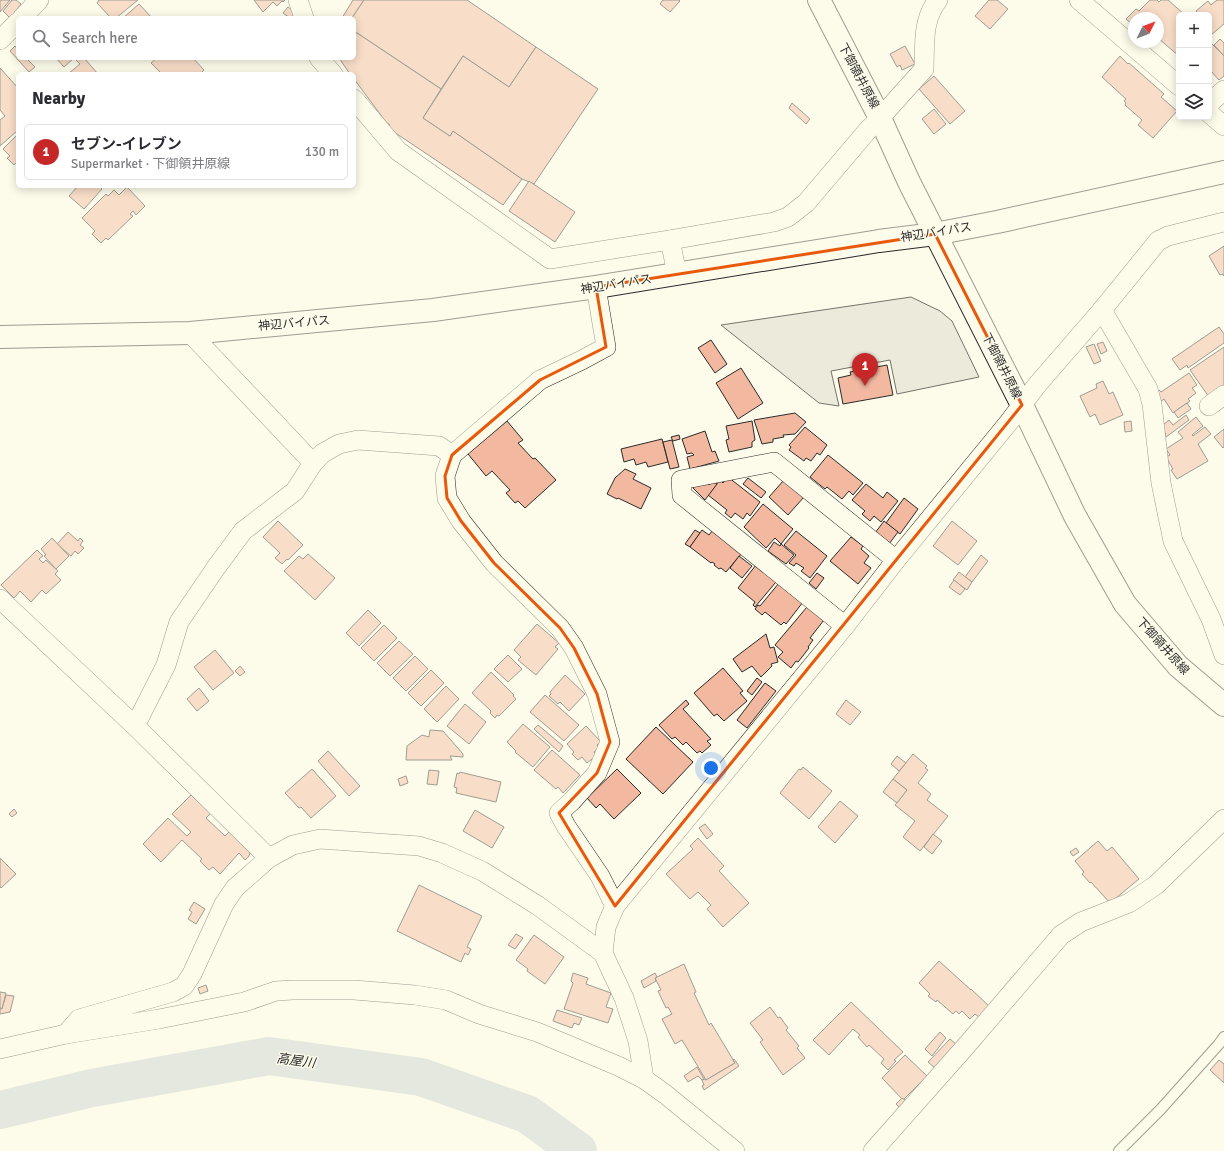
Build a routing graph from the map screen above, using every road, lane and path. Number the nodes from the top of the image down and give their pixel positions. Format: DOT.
graph roads {
  1 [pos="40,0"];
  2 [pos="298,0"];
  3 [pos="819,0"];
  4 [pos="938,0"];
  5 [pos="1086,3"];
  6 [pos="24,16"];
  7 [pos="303,16"];
  8 [pos="16,24"];
  9 [pos="0,40"];
  10 [pos="322,60"];
  11 [pos="331,72"];
  12 [pos="1177,84"];
  13 [pos="1224,90"];
  14 [pos="356,101"];
  15 [pos="1212,101"];
  16 [pos="1212,116"];
  17 [pos="880,118"];
  18 [pos="1224,126"];
  19 [pos="1224,172"];
  20 [pos="1224,222"];
  21 [pos="935,234"];
  22 [pos="670,240"];
  23 [pos="677,274"];
  24 [pos="596,287"];
  25 [pos="1102,310"];
  26 [pos="190,333"];
  27 [pos="0,337"];
  28 [pos="1022,405"];
  29 [pos="452,454"];
  30 [pos="313,463"];
  31 [pos="896,560"];
  32 [pos="0,599"];
  33 [pos="845,626"];
  34 [pos="1224,655"];
  35 [pos="1224,706"];
  36 [pos="135,726"];
  37 [pos="1224,819"];
  38 [pos="269,858"];
  39 [pos="615,906"];
  40 [pos="603,953"];
  41 [pos="66,1034"];
  42 [pos="1224,1037"];
  43 [pos="0,1049"];
  44 [pos="644,1079"];
  45 [pos="735,1151"];
  46 [pos="874,1151"];
  47 [pos="1119,1151"];
  1 -- 6 [label="street"];
  2 -- 7 [label="street"];
  3 -- 17 [label="main road, 下御領井原線"];
  4 -- 17 [label="street"];
  5 -- 12 [label="street"];
  8 -- 9 [label="street"];
  10 -- 11 [label="street"];
  13 -- 15 [label="street"];
  14 -- 22 [label="street"];
  16 -- 18 [label="street"];
  17 -- 21 [label="main road, 下御領井原線"];
  17 -- 22 [label="street"];
  19 -- 21 [label="main road, 神辺バイパス"];
  20 -- 25 [label="street"];
  21 -- 23 [label="main road, 神辺バイパス"];
  21 -- 28 [label="main road, 下御領井原線"];
  22 -- 23 [label="street"];
  23 -- 24 [label="main road, 神辺バイパス"];
  24 -- 26 [label="main road, 神辺バイパス"];
  24 -- 29 [label="street"];
  25 -- 28 [label="street"];
  25 -- 34 [label="street"];
  26 -- 27 [label="main road, 神辺バイパス"];
  26 -- 30 [label="street"];
  28 -- 31 [label="street"];
  28 -- 35 [label="main road, 下御領井原線"];
  29 -- 30 [label="street"];
  29 -- 39 [label="street"];
  30 -- 36 [label="street"];
  31 -- 33 [label="street"];
  31 -- 33 [label="street"];
  32 -- 36 [label="street"];
  33 -- 39 [label="street"];
  36 -- 38 [label="street"];
  37 -- 46 [label="street"];
  38 -- 40 [label="street"];
  38 -- 41 [label="street"];
  39 -- 40 [label="street"];
  40 -- 44 [label="street"];
  41 -- 43 [label="street"];
  41 -- 44 [label="street"];
  42 -- 47 [label="lane"];
  44 -- 45 [label="street"];
}
